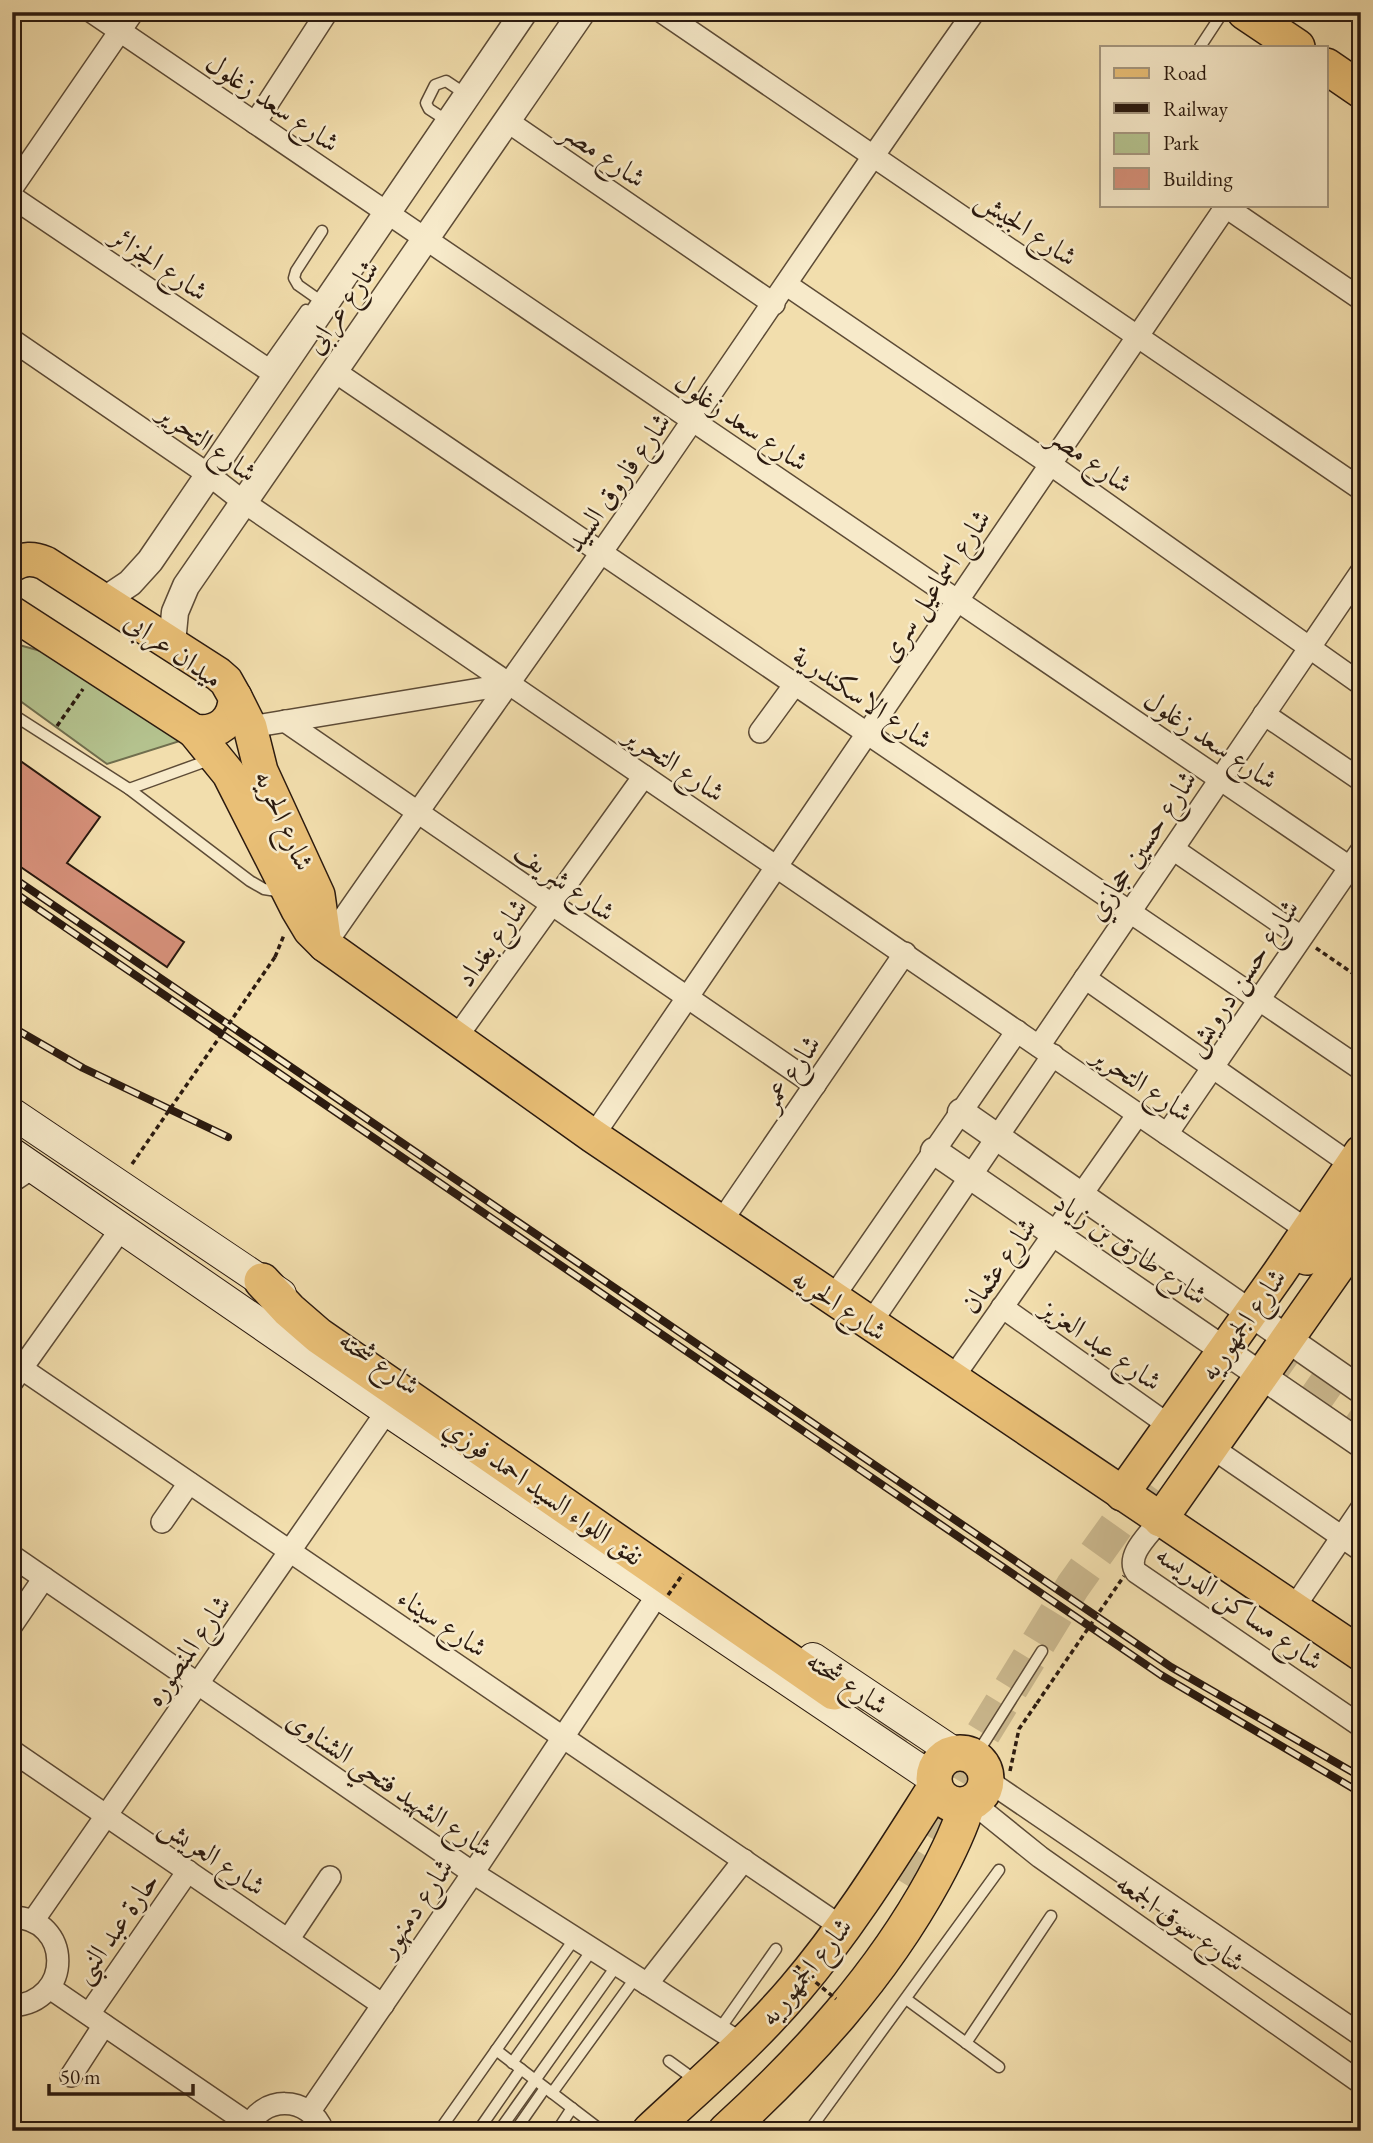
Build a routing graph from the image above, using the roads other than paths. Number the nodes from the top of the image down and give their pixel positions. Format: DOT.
graph roads {
  1 [pos="92,12"];
  2 [pos="133,12"];
  3 [pos="327,12"];
  4 [pos="524,12"];
  5 [pos="582,12"];
  6 [pos="662,12"];
  7 [pos="974,12"];
  8 [pos="1223,12"];
  9 [pos="1245,12"];
  10 [pos="120,31"];
  11 [pos="1201,46"];
  12 [pos="1296,46"];
  13 [pos="1328,67"];
  14 [pos="1361,90"];
  15 [pos="507,121"];
  16 [pos="255,123"];
  17 [pos="872,155"];
  18 [pos="12,188"];
  19 [pos="12,197"];
  20 [pos="1226,206"];
  21 [pos="378,216"];
  22 [pos="322,231"];
  23 [pos="425,240"];
  24 [pos="353,241"];
  25 [pos="787,285"];
  26 [pos="321,296"];
  27 [pos="1361,299"];
  28 [pos="774,304"];
  29 [pos="1137,336"];
  30 [pos="12,340"];
  31 [pos="271,371"];
  32 [pos="334,371"];
  33 [pos="692,421"];
  34 [pos="1050,464"];
  35 [pos="209,475"];
  36 [pos="1361,489"];
  37 [pos="245,503"];
  38 [pos="12,540"];
  39 [pos="601,553"];
  40 [pos="45,563"];
  41 [pos="12,565"];
  42 [pos="1358,581"];
  43 [pos="103,601"];
  44 [pos="957,601"];
  45 [pos="14,615"];
  46 [pos="172,643"];
  47 [pos="1309,648"];
  48 [pos="510,684"];
  49 [pos="794,684"];
  50 [pos="1361,684"];
  51 [pos="235,697"];
  52 [pos="12,714"];
  53 [pos="1264,714"];
  54 [pos="285,721"];
  55 [pos="250,727"];
  56 [pos="194,731"];
  57 [pos="760,732"];
  58 [pos="867,733"];
  59 [pos="217,757"];
  60 [pos="644,776"];
  61 [pos="1220,779"];
  62 [pos="1361,779"];
  63 [pos="129,789"];
  64 [pos="416,813"];
  65 [pos="1173,849"];
  66 [pos="1357,864"];
  67 [pos="776,867"];
  68 [pos="289,892"];
  69 [pos="551,905"];
  70 [pos="1130,912"];
  71 [pos="1301,937"];
  72 [pos="325,945"];
  73 [pos="905,953"];
  74 [pos="1085,978"];
  75 [pos="687,999"];
  76 [pos="1259,1000"];
  77 [pos="1017,1031"];
  78 [pos="456,1038"];
  79 [pos="1046,1050"];
  80 [pos="1212,1068"];
  81 [pos="1361,1069"];
  82 [pos="815,1085"];
  83 [pos="961,1112"];
  84 [pos="12,1113"];
  85 [pos="1138,1114"];
  86 [pos="1167,1134"];
  87 [pos="593,1136"];
  88 [pos="998,1136"];
  89 [pos="934,1151"];
  90 [pos="12,1153"];
  91 [pos="1358,1165"];
  92 [pos="38,1171"];
  93 [pos="970,1176"];
  94 [pos="12,1188"];
  95 [pos="1081,1195"];
  96 [pos="1361,1213"];
  97 [pos="721,1222"];
  98 [pos="121,1228"];
  99 [pos="1054,1234"];
  100 [pos="1325,1261"];
  101 [pos="262,1281"];
  102 [pos="832,1300"];
  103 [pos="1002,1307"];
  104 [pos="1248,1314"];
  105 [pos="870,1324"];
  106 [pos="1287,1340"];
  107 [pos="1224,1350"];
  108 [pos="15,1371"];
  109 [pos="1261,1376"];
  110 [pos="952,1379"];
  111 [pos="1361,1390"];
  112 [pos="387,1411"];
  113 [pos="1170,1426"];
  114 [pos="1361,1444"];
  115 [pos="1211,1447"];
  116 [pos="189,1483"];
  117 [pos="1122,1494"];
  118 [pos="1361,1509"];
  119 [pos="1160,1520"];
  120 [pos="162,1522"];
  121 [pos="1342,1537"];
  122 [pos="1361,1550"];
  123 [pos="289,1551"];
  124 [pos="12,1556"];
  125 [pos="44,1578"];
  126 [pos="663,1594"];
  127 [pos="1293,1609"];
  128 [pos="12,1625"];
  129 [pos="1042,1651"];
  130 [pos="1361,1654"];
  131 [pos="197,1685"];
  132 [pos="834,1692"];
  133 [pos="895,1713"];
  134 [pos="1361,1726"];
  135 [pos="563,1737"];
  136 [pos="876,1740"];
  137 [pos="12,1751"];
  138 [pos="966,1782"];
  139 [pos="107,1816"];
  140 [pos="908,1830"];
  141 [pos="947,1853"];
  142 [pos="744,1860"];
  143 [pos="999,1870"];
  144 [pos="188,1871"];
  145 [pos="472,1873"];
  146 [pos="330,1877"];
  147 [pos="1051,1916"];
  148 [pos="12,1917"];
  149 [pos="33,1921"];
  150 [pos="843,1928"];
  151 [pos="288,1940"];
  152 [pos="584,1944"];
  153 [pos="776,1949"];
  154 [pos="617,1965"];
  155 [pos="1261,1968"];
  156 [pos="641,1981"];
  157 [pos="50,1988"];
  158 [pos="906,1999"];
  159 [pos="1241,1999"];
  160 [pos="383,2005"];
  161 [pos="12,2006"];
  162 [pos="97,2020"];
  163 [pos="1361,2035"];
  164 [pos="731,2038"];
  165 [pos="966,2043"];
  166 [pos="496,2050"];
  167 [pos="669,2061"];
  168 [pos="517,2066"];
  169 [pos="999,2067"];
  170 [pos="71,2076"];
  171 [pos="535,2080"];
  172 [pos="1361,2083"];
  173 [pos="700,2084"];
  174 [pos="549,2090"];
  175 [pos="572,2108"];
  176 [pos="310,2111"];
  177 [pos="746,2125"];
  178 [pos="248,2128"];
  179 [pos="323,2131"];
  180 [pos="439,2131"];
  181 [pos="478,2131"];
  182 [pos="499,2131"];
  183 [pos="515,2131"];
  184 [pos="557,2131"];
  185 [pos="602,2131"];
  186 [pos="650,2131"];
  187 [pos="676,2131"];
  188 [pos="699,2131"];
  189 [pos="809,2131"];
  1 -- 10 [label="street, شارع سعد زغلول"];
  2 -- 10 [label="street"];
  3 -- 16 [label="street"];
  4 -- 21 [label="street, شارع عرابى"];
  5 -- 15 [label="street, شارع عرابى"];
  6 -- 17 [label="street, شارع الجيش"];
  7 -- 17 [label="street, شارع فاروق السيد"];
  8 -- 11 [label="lane"];
  9 -- 12 [label="highway"];
  10 -- 16 [label="street, شارع سعد زغلول"];
  10 -- 18 [label="street"];
  13 -- 14 [label="highway"];
  15 -- 23 [label="street, شارع عرابى"];
  15 -- 28 [label="street, شارع مصر"];
  16 -- 21 [label="street, شارع سعد زغلول"];
  17 -- 25 [label="street, شارع فاروق السيد"];
  17 -- 29 [label="street, شارع الجيش"];
  19 -- 31 [label="street, شارع الجزائر"];
  20 -- 27 [label="street"];
  20 -- 29 [label="street, شارع اسماعيل سرى"];
  21 -- 23 [label="street, شارع سعد زغلول"];
  21 -- 24 [label="lane"];
  21 -- 26 [label="street, شارع عرابى"];
  22 -- 26 [label="lane"];
  23 -- 32 [label="street, شارع عرابى"];
  23 -- 33 [label="street, شارع سعد زغلول"];
  25 -- 28 [label="street, شارع فاروق السيد"];
  25 -- 34 [label="street, شارع مصر"];
  26 -- 31 [label="street, شارع عرابى"];
  28 -- 33 [label="street, شارع فاروق السيد"];
  29 -- 34 [label="street, شارع اسماعيل سرى"];
  29 -- 36 [label="street, شارع الجيش"];
  30 -- 35 [label="street, شارع التحرير"];
  31 -- 35 [label="street, شارع عرابى"];
  32 -- 37 [label="street, شارع عرابى"];
  32 -- 39 [label="street, شارع الاسكندرية"];
  33 -- 39 [label="street, شارع فاروق السيد"];
  33 -- 44 [label="street, شارع سعد زغلول"];
  34 -- 44 [label="street, شارع اسماعيل سرى"];
  34 -- 47 [label="street, شارع مصر"];
  35 -- 37 [label="street, شارع التحرير"];
  35 -- 43 [label="street, شارع عرابى"];
  37 -- 46 [label="street, شارع عرابى"];
  37 -- 48 [label="street, شارع التحرير"];
  38 -- 40 [label="main road, ميدان عرابى"];
  39 -- 48 [label="street, شارع فاروق السيد"];
  39 -- 49 [label="street, شارع الاسكندرية"];
  40 -- 41 [label="main road"];
  40 -- 43 [label="main road, ميدان عرابى"];
  42 -- 47 [label="street, شارع حسين حجازي"];
  43 -- 46 [label="main road, ميدان عرابى"];
  44 -- 58 [label="street, شارع اسماعيل سرى"];
  44 -- 61 [label="street, شارع سعد زغلول"];
  45 -- 56 [label="main road, ميدان عرابى"];
  46 -- 51 [label="main road, ميدان عرابى"];
  47 -- 50 [label="street, شارع مصر"];
  47 -- 53 [label="street, شارع حسين حجازي"];
  48 -- 54 [label="street"];
  48 -- 60 [label="street, شارع التحرير"];
  48 -- 64 [label="street, شارع فاروق السيد"];
  49 -- 57 [label="street"];
  49 -- 58 [label="street, شارع الاسكندرية"];
  51 -- 55 [label="main road, شارع الحريه"];
  51 -- 56 [label="main road, ميدان عرابى"];
  52 -- 63 [label="lane"];
  53 -- 61 [label="street, شارع حسين حجازي"];
  53 -- 62 [label="street"];
  54 -- 55 [label="street"];
  54 -- 64 [label="street, شارع شريف"];
  55 -- 72 [label="main road, شارع الحريه"];
  56 -- 59 [label="main road, شارع الحريه"];
  58 -- 67 [label="street, شارع اسماعيل سرى"];
  58 -- 70 [label="street, شارع الاسكندرية"];
  59 -- 63 [label="lane"];
  59 -- 68 [label="main road, شارع الحريه"];
  60 -- 67 [label="street, شارع التحرير"];
  60 -- 69 [label="street, شارع بغداد"];
  61 -- 65 [label="street, شارع حسين حجازي"];
  61 -- 66 [label="street, شارع سعد زغلول"];
  63 -- 68 [label="lane"];
  64 -- 69 [label="street, شارع شريف"];
  64 -- 72 [label="street, شارع فاروق السيد"];
  65 -- 70 [label="street, شارع حسين حجازي"];
  65 -- 71 [label="street"];
  66 -- 71 [label="street, شارع حسن درويش"];
  67 -- 73 [label="street, شارع التحرير"];
  67 -- 75 [label="street, شارع اسماعيل سرى"];
  68 -- 72 [label="main road, شارع الحريه"];
  69 -- 75 [label="street, شارع شريف"];
  69 -- 78 [label="street, شارع بغداد"];
  70 -- 74 [label="street, شارع حسين حجازي"];
  70 -- 76 [label="street, شارع الاسكندرية"];
  71 -- 76 [label="street, شارع حسن درويش"];
  72 -- 78 [label="main road, شارع الحريه"];
  73 -- 77 [label="street, شارع التحرير"];
  73 -- 82 [label="street, شارع عمر"];
  74 -- 79 [label="street, شارع حسين حجازي"];
  74 -- 80 [label="street"];
  75 -- 82 [label="street, شارع شريف"];
  75 -- 87 [label="street, شارع اسماعيل سرى"];
  76 -- 80 [label="street, شارع حسن درويش"];
  76 -- 81 [label="street, شارع الاسكندرية"];
  77 -- 79 [label="street, شارع التحرير"];
  77 -- 83 [label="street"];
  78 -- 87 [label="main road, شارع الحريه"];
  79 -- 85 [label="street, شارع التحرير"];
  79 -- 88 [label="street, شارع حسين حجازي"];
  80 -- 86 [label="street, شارع حسن درويش"];
  80 -- 91 [label="street"];
  82 -- 97 [label="street, شارع عمر"];
  83 -- 88 [label="street, شارع طارق بن زياد"];
  83 -- 89 [label="street"];
  84 -- 101 [label="main road, شارع شحته"];
  85 -- 86 [label="street, شارع التحرير"];
  85 -- 95 [label="street, شارع عثمان"];
  86 -- 100 [label="street, شارع التحرير"];
  87 -- 97 [label="main road, شارع الحريه"];
  88 -- 93 [label="street, شارع حسين حجازي"];
  88 -- 95 [label="street, شارع طارق بن زياد"];
  89 -- 93 [label="street, شارع طارق بن زياد"];
  89 -- 102 [label="street"];
  90 -- 92 [label="main road, شارع شحته"];
  91 -- 100 [label="highway, شارع الجمهوريه"];
  92 -- 94 [label="lane"];
  92 -- 98 [label="main road, شارع شحته"];
  93 -- 99 [label="street, شارع طارق بن زياد"];
  93 -- 105 [label="street, شارع حسين حجازي"];
  95 -- 99 [label="street, شارع عثمان"];
  95 -- 104 [label="street, شارع طارق بن زياد"];
  96 -- 100 [label="highway, شارع الجمهوريه"];
  97 -- 102 [label="main road, شارع الحريه"];
  98 -- 108 [label="street"];
  98 -- 112 [label="main road, شارع شحته"];
  99 -- 103 [label="street, شارع عثمان"];
  99 -- 107 [label="street, شارع طارق بن زياد"];
  100 -- 104 [label="main road, شارع الجمهوريه"];
  100 -- 106 [label="main road, شارع الجمهوريه"];
  101 -- 132 [label="highway, نفق اللواء السيد احمد فوزي"];
  101 -- 133 [label="main road, شارع شحته"];
  102 -- 105 [label="main road, شارع الحريه"];
  103 -- 110 [label="street, شارع عثمان"];
  103 -- 113 [label="street, شارع عبد العزيز"];
  104 -- 106 [label="street, شارع طارق بن زياد"];
  104 -- 107 [label="main road, شارع الجمهوريه"];
  105 -- 110 [label="main road, شارع الحريه"];
  106 -- 109 [label="main road, شارع الجمهوريه"];
  106 -- 111 [label="street, شارع طارق بن زياد"];
  107 -- 109 [label="street, شارع طارق بن زياد"];
  107 -- 113 [label="main road, شارع الجمهوريه"];
  108 -- 116 [label="street, شارع سيناء"];
  109 -- 114 [label="street, شارع طارق بن زياد"];
  109 -- 115 [label="main road, شارع الجمهوريه"];
  110 -- 117 [label="main road, شارع الحريه"];
  112 -- 123 [label="street, شارع المنصوره"];
  112 -- 126 [label="main road, شارع شحته"];
  113 -- 117 [label="main road, شارع الجمهوريه"];
  115 -- 119 [label="main road, شارع الجمهوريه"];
  115 -- 121 [label="street"];
  116 -- 120 [label="street"];
  116 -- 123 [label="street, شارع سيناء"];
  117 -- 119 [label="main road, شارع الحريه"];
  118 -- 121 [label="street"];
  119 -- 127 [label="main road, شارع الحريه"];
  119 -- 134 [label="street, شارع مساكن الدريسه"];
  121 -- 122 [label="street"];
  121 -- 127 [label="street"];
  123 -- 131 [label="street, شارع المنصوره"];
  123 -- 135 [label="street, شارع سيناء"];
  124 -- 125 [label="street, شارع الشهيد فتحي الشناوى"];
  125 -- 128 [label="street"];
  125 -- 131 [label="street, شارع الشهيد فتحي الشناوى"];
  126 -- 135 [label="street, شارع دمنهور"];
  126 -- 136 [label="main road, شارع شحته"];
  127 -- 130 [label="main road, شارع الحريه"];
  129 -- 138 [label="lane"];
  131 -- 139 [label="street, شارع المنصوره"];
  131 -- 145 [label="street, شارع الشهيد فتحي الشناوى"];
  133 -- 136 [label="main road"];
  133 -- 138 [label="main road, شارع شحته"];
  135 -- 142 [label="street, شارع سيناء"];
  135 -- 145 [label="street, شارع دمنهور"];
  136 -- 138 [label="main road, شارع شحته"];
  137 -- 139 [label="street, شارع العريش"];
  138 -- 140 [label="highway, شارع الجمهوريه"];
  138 -- 141 [label="highway, شارع الجمهوريه"];
  138 -- 155 [label="street, شارع سوق الجمعه"];
  138 -- 159 [label="street, شارع سوق الجمعه"];
  139 -- 144 [label="street, شارع العريش"];
  139 -- 149 [label="street, شارع المنصوره"];
  140 -- 141 [label="highway"];
  140 -- 150 [label="highway, شارع الجمهوريه"];
  141 -- 177 [label="highway, شارع الجمهوريه"];
  142 -- 150 [label="street, شارع سيناء"];
  142 -- 156 [label="street"];
  143 -- 158 [label="lane"];
  144 -- 151 [label="street, شارع العريش"];
  144 -- 162 [label="street, حارة عبد النبى"];
  145 -- 152 [label="street, شارع الشهيد فتحي الشناوى"];
  145 -- 160 [label="street, شارع دمنهور"];
  146 -- 151 [label="street"];
  147 -- 165 [label="lane"];
  148 -- 149 [label="street"];
  149 -- 157 [label="street"];
  150 -- 164 [label="highway, شارع الجمهوريه"];
  151 -- 160 [label="street, شارع العريش"];
  152 -- 154 [label="street, شارع الشهيد فتحي الشناوى"];
  152 -- 166 [label="lane"];
  152 -- 168 [label="lane"];
  153 -- 164 [label="lane"];
  154 -- 156 [label="street, شارع الشهيد فتحي الشناوى"];
  154 -- 171 [label="lane"];
  155 -- 159 [label="street"];
  155 -- 163 [label="street, شارع سوق الجمعه"];
  156 -- 164 [label="street, شارع الشهيد فتحي الشناوى"];
  156 -- 174 [label="lane"];
  157 -- 161 [label="street"];
  157 -- 162 [label="street"];
  158 -- 165 [label="lane"];
  158 -- 189 [label="lane"];
  159 -- 172 [label="street, شارع سوق الجمعه"];
  160 -- 176 [label="street, شارع دمنهور"];
  162 -- 170 [label="street, حارة عبد النبى"];
  162 -- 178 [label="street"];
  164 -- 173 [label="highway, شارع الجمهوريه"];
  165 -- 169 [label="lane"];
  166 -- 168 [label="lane"];
  166 -- 180 [label="lane"];
  167 -- 173 [label="lane"];
  168 -- 171 [label="lane"];
  168 -- 181 [label="lane"];
  171 -- 174 [label="lane"];
  171 -- 182 [label="lane"];
  173 -- 186 [label="highway, شارع الجمهوريه"];
  174 -- 175 [label="lane"];
  174 -- 183 [label="lane"];
  175 -- 184 [label="lane"];
  175 -- 185 [label="lane"];
  176 -- 178 [label="street"];
  176 -- 179 [label="street"];
  187 -- 188 [label="highway"];
}
